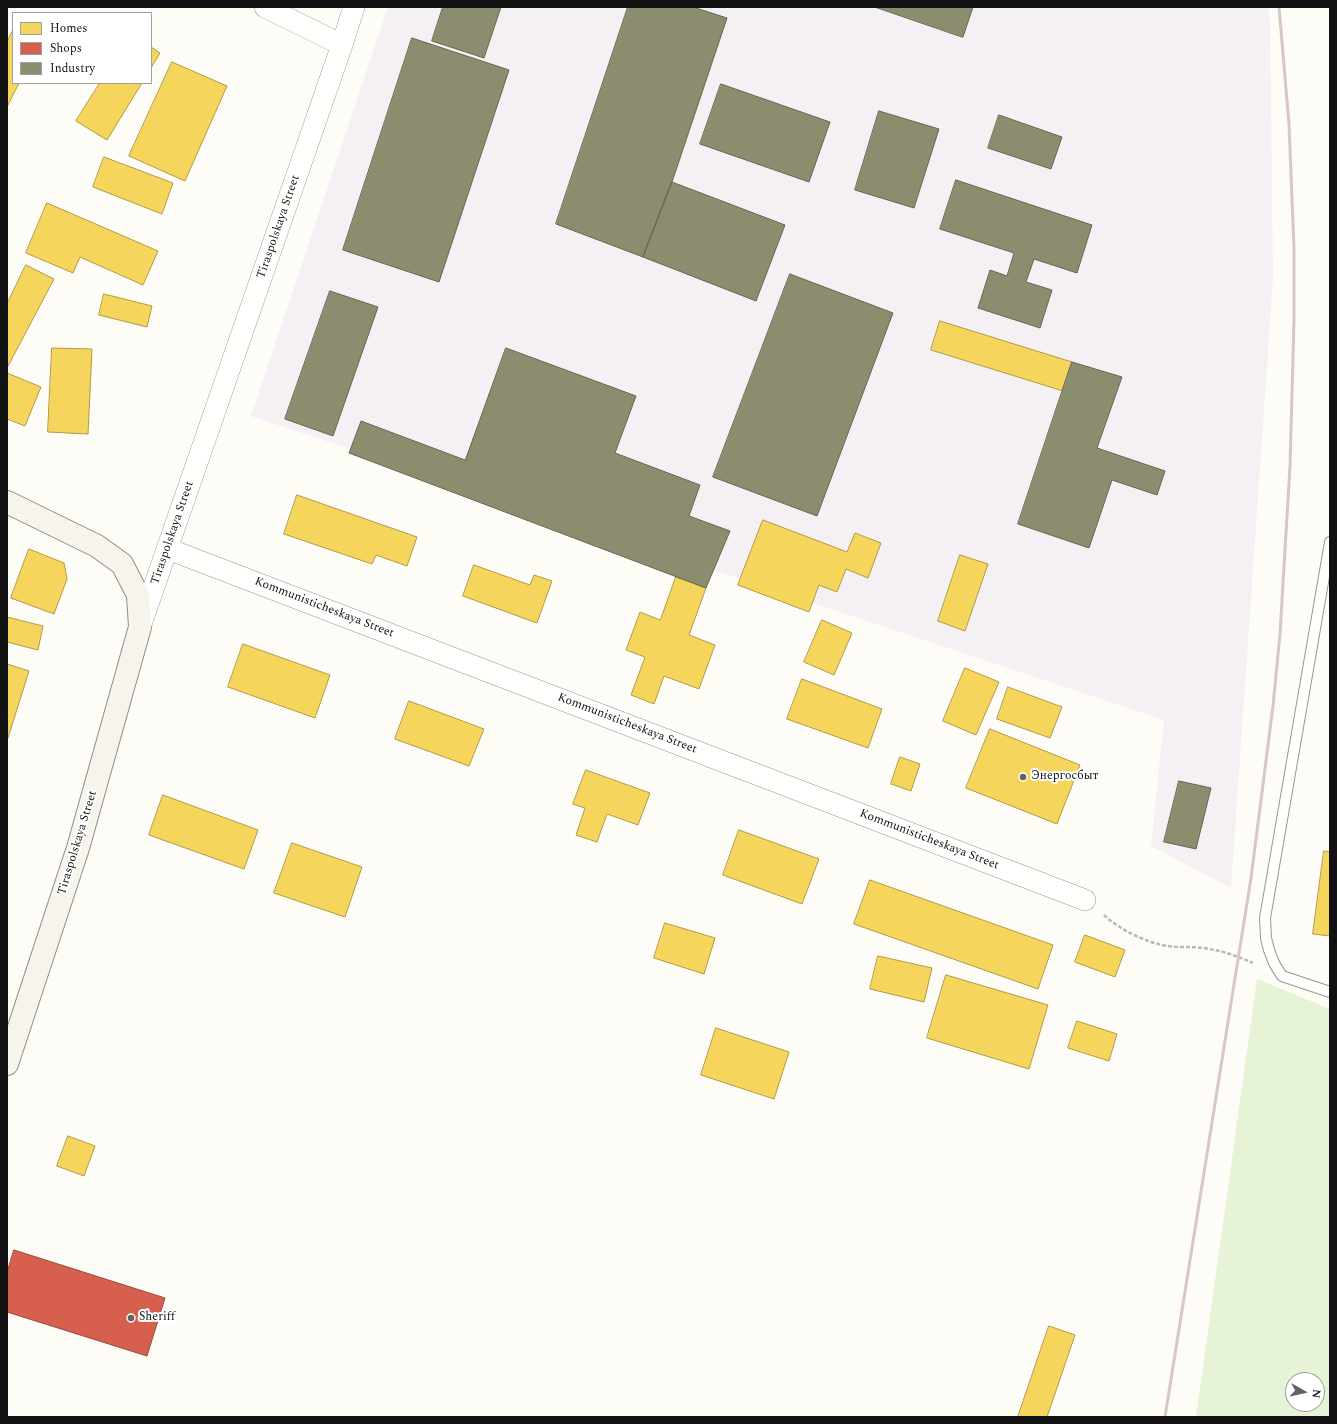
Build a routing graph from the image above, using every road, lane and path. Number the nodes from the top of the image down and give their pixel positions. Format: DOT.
graph roads {
  1 [pos="265,7"];
  2 [pos="354,7"];
  3 [pos="342,45"];
  4 [pos="7,502"];
  5 [pos="1330,542"];
  6 [pos="168,549"];
  7 [pos="140,627"];
  8 [pos="1085,900"];
  9 [pos="1282,976"];
  10 [pos="1330,992"];
  11 [pos="8,1060"];
  1 -- 3 [label="street"];
  2 -- 3 [label="street, Tiraspolskaya Street"];
  3 -- 6 [label="street, Tiraspolskaya Street"];
  4 -- 7 [label="main road"];
  5 -- 9 [label="lane"];
  6 -- 7 [label="street, Tiraspolskaya Street"];
  6 -- 8 [label="street, Kommunisticheskaya Street"];
  7 -- 11 [label="main road, Tiraspolskaya Street"];
  8 -- 9 [label="path"];
  9 -- 10 [label="lane"];
}
